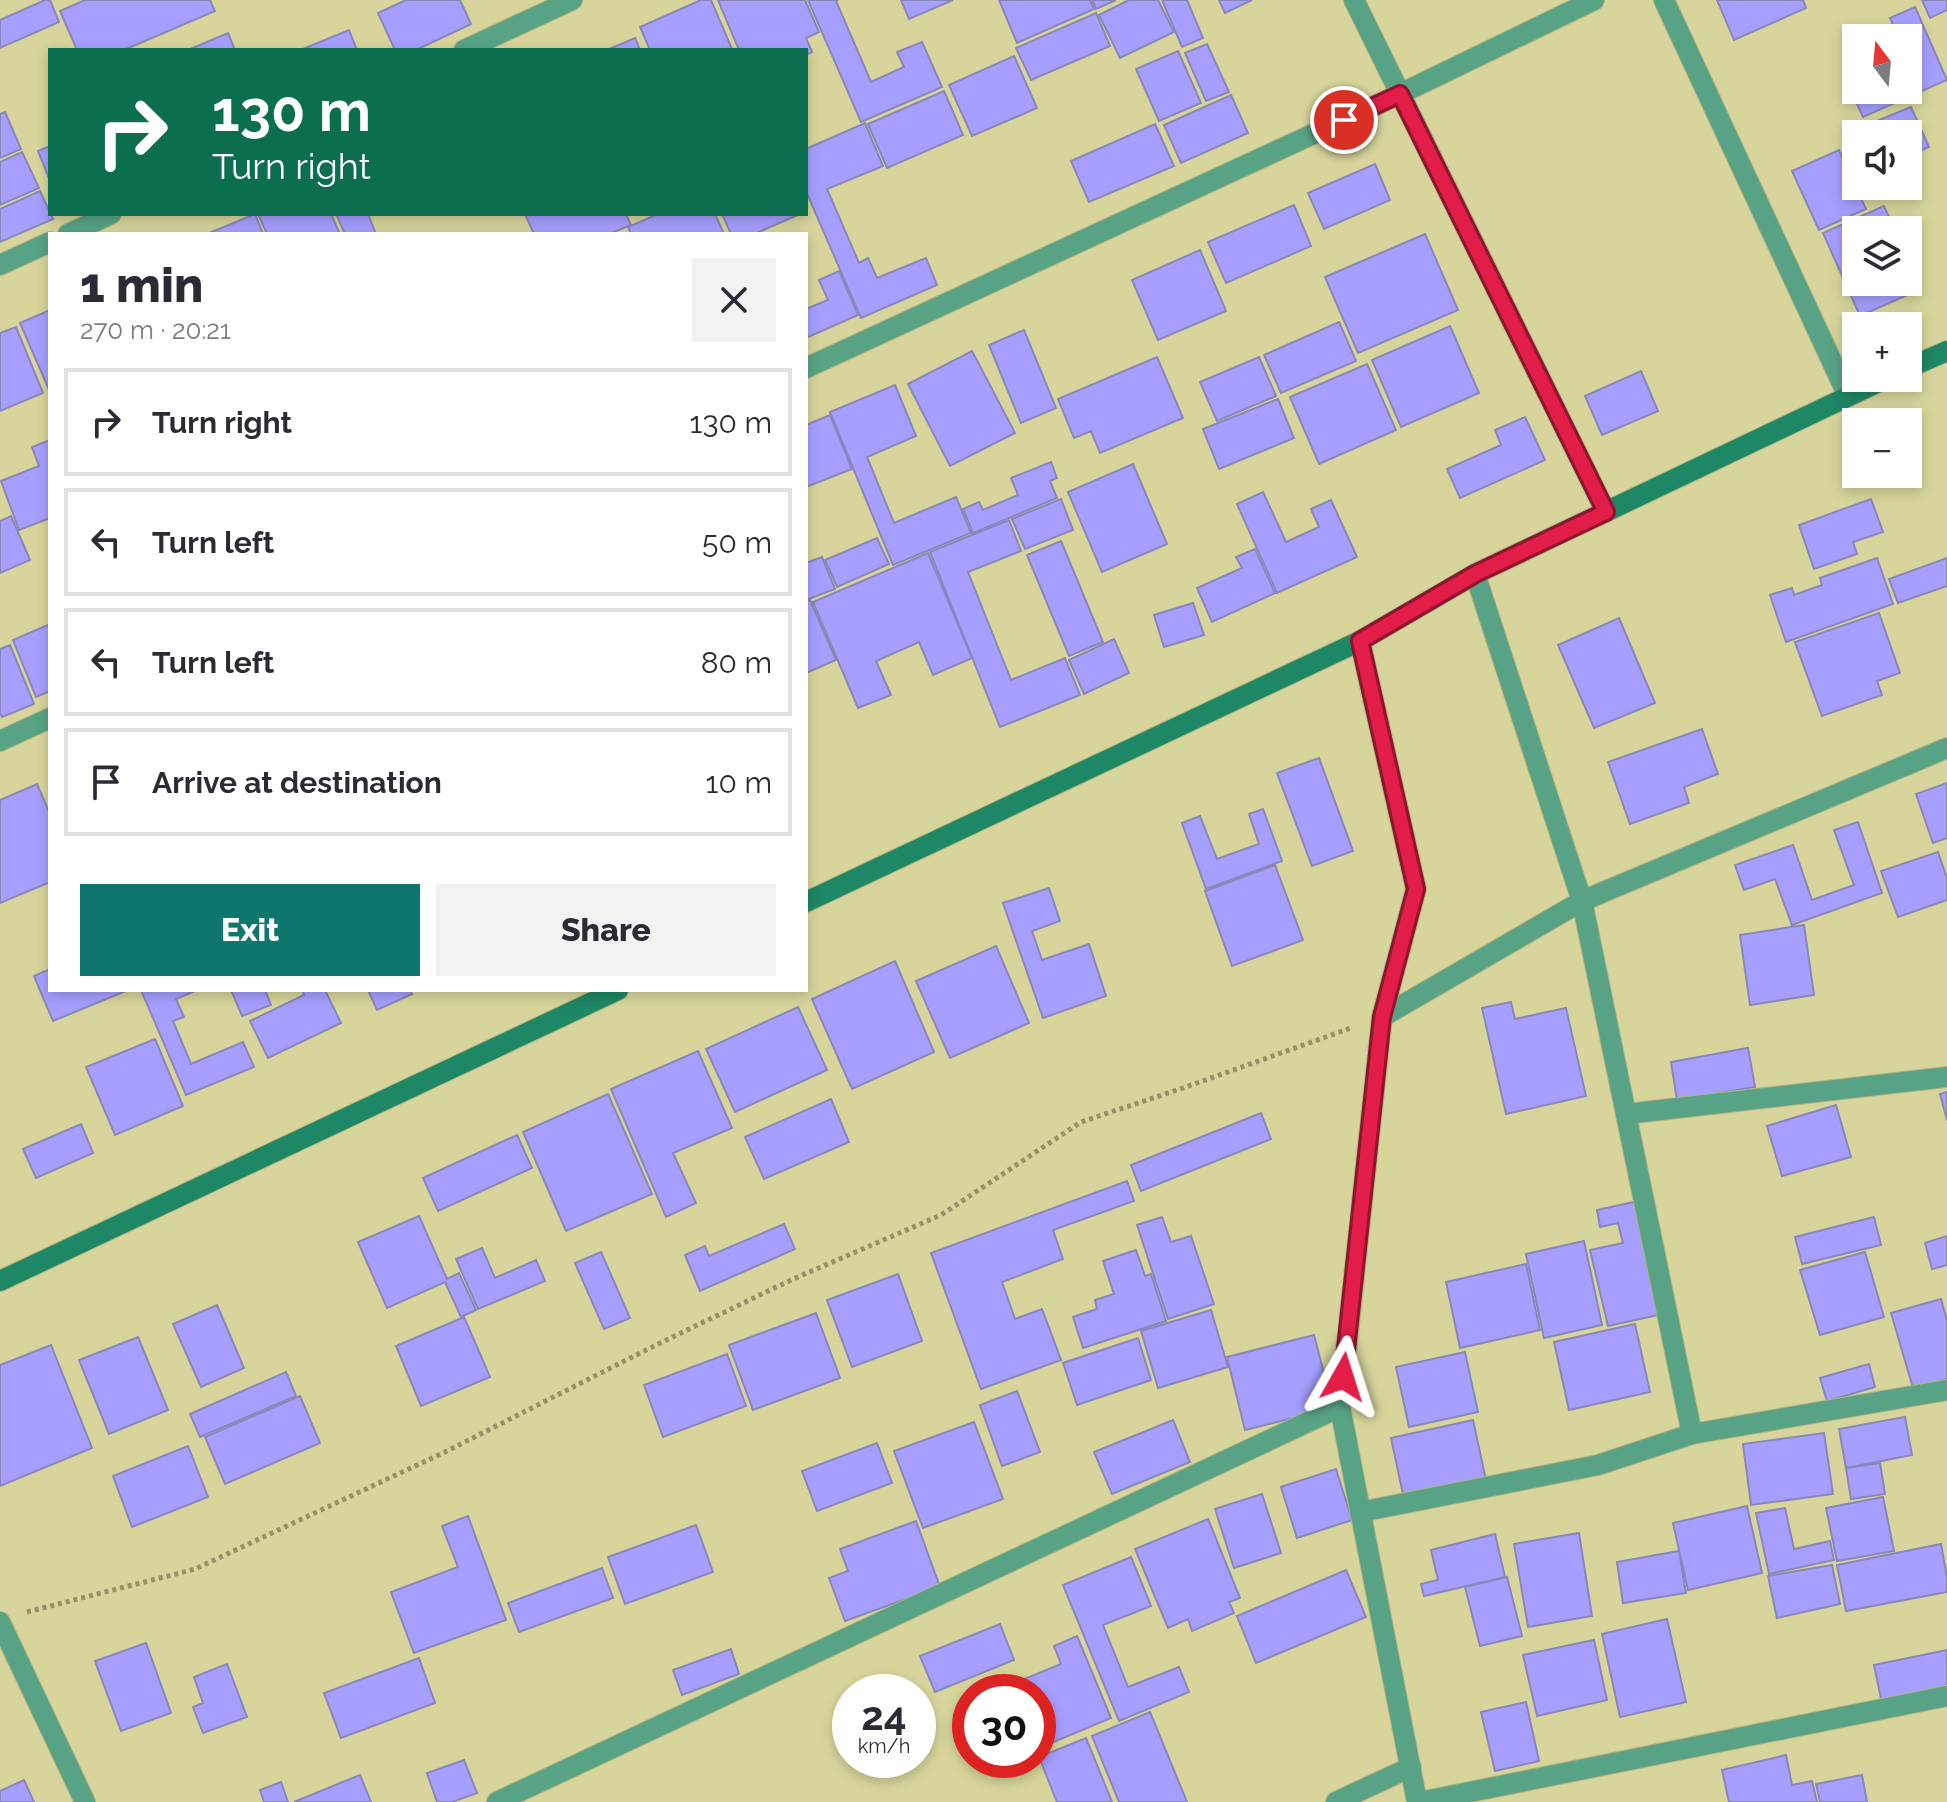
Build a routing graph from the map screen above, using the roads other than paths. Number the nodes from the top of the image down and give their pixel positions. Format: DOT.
graph roads {
  1 [pos="572,0"];
  2 [pos="1354,0"];
  3 [pos="1594,0"];
  4 [pos="1664,0"];
  5 [pos="468,48"];
  6 [pos="1400,94"];
  7 [pos="107,216"];
  8 [pos="72,232"];
  9 [pos="48,243"];
  10 [pos="0,265"];
  11 [pos="1947,351"];
  12 [pos="1922,362"];
  13 [pos="808,367"];
  14 [pos="1857,392"];
  15 [pos="1848,396"];
  16 [pos="1606,512"];
  17 [pos="1475,574"];
  18 [pos="1360,641"];
  19 [pos="48,719"];
  20 [pos="0,741"];
  21 [pos="1947,748"];
  22 [pos="808,901"];
  23 [pos="1582,901"];
  24 [pos="614,992"];
  25 [pos="1382,1017"];
  26 [pos="1947,1077"];
  27 [pos="1626,1114"];
  28 [pos="0,1281"];
  29 [pos="1947,1390"];
  30 [pos="1340,1407"];
  31 [pos="1692,1434"];
  32 [pos="1360,1512"];
  33 [pos="8,1619"];
  34 [pos="1947,1696"];
  35 [pos="1411,1767"];
  36 [pos="85,1802"];
  37 [pos="497,1802"];
  38 [pos="1336,1802"];
  39 [pos="1418,1802"];
  1 -- 5 [label="street"];
  2 -- 6 [label="street"];
  3 -- 6 [label="street"];
  4 -- 15 [label="street"];
  6 -- 13 [label="street"];
  6 -- 16 [label="street"];
  7 -- 8 [label="street"];
  9 -- 10 [label="street"];
  11 -- 12 [label="street"];
  14 -- 15 [label="street"];
  15 -- 16 [label="street"];
  16 -- 17 [label="street"];
  17 -- 18 [label="street"];
  17 -- 23 [label="street"];
  18 -- 22 [label="street"];
  18 -- 25 [label="street"];
  19 -- 20 [label="street"];
  21 -- 23 [label="street"];
  23 -- 25 [label="street"];
  23 -- 27 [label="street"];
  24 -- 28 [label="street"];
  25 -- 30 [label="street"];
  26 -- 27 [label="street"];
  27 -- 31 [label="street"];
  29 -- 31 [label="street"];
  30 -- 32 [label="street"];
  30 -- 37 [label="street"];
  31 -- 32 [label="street"];
  32 -- 35 [label="street"];
  33 -- 36 [label="street"];
  34 -- 39 [label="street"];
  35 -- 38 [label="street"];
  35 -- 39 [label="street"];
}
